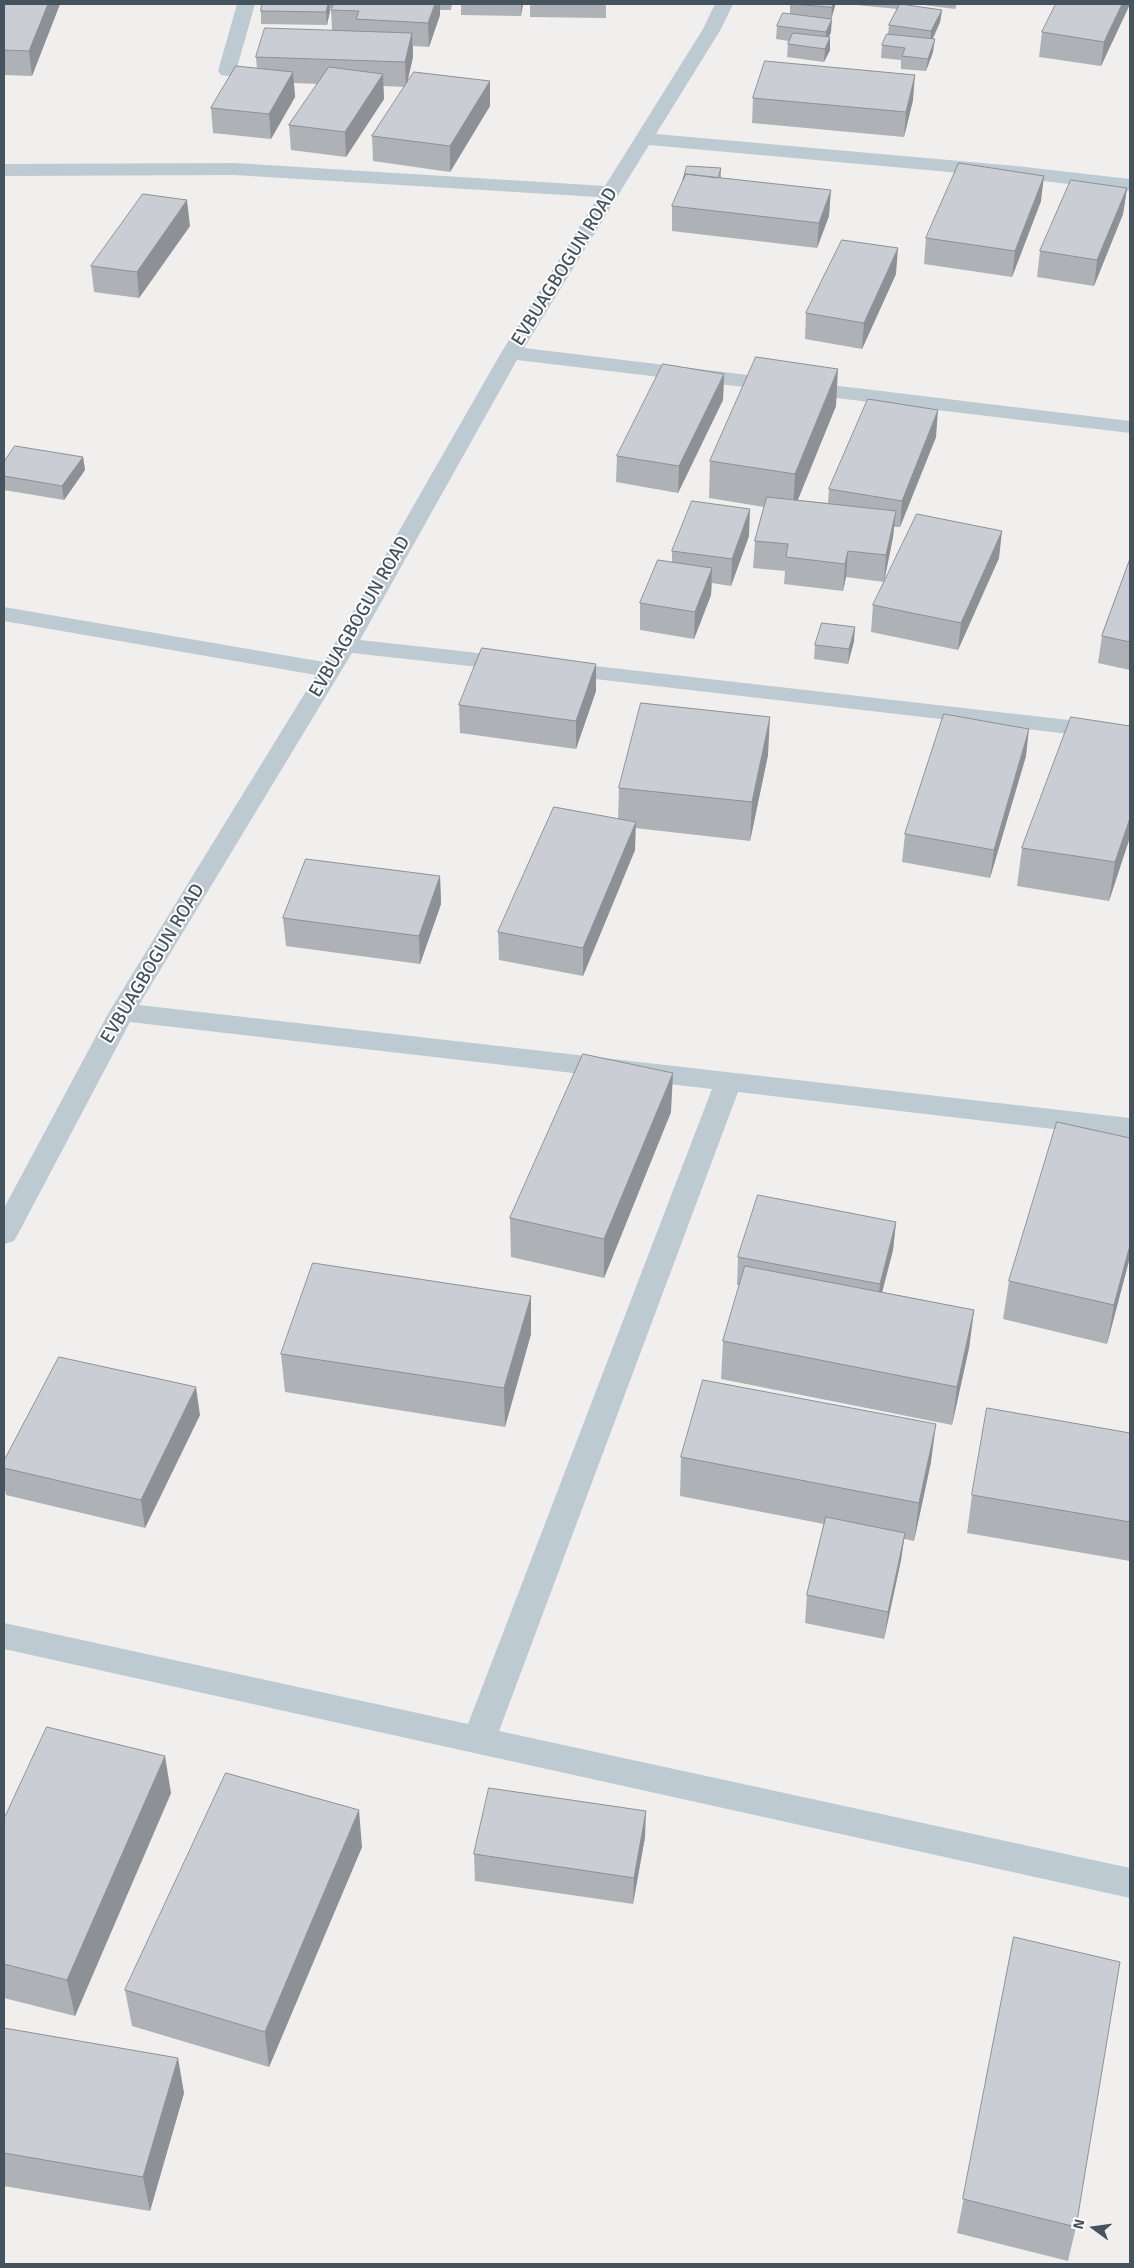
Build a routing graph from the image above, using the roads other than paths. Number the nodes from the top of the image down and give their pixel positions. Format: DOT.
graph roads {
  1 [pos="246,4"];
  2 [pos="724,4"];
  3 [pos="228,71"];
  4 [pos="644,139"];
  5 [pos="4,170"];
  6 [pos="1130,185"];
  7 [pos="612,192"];
  8 [pos="511,353"];
  9 [pos="1130,427"];
  10 [pos="4,614"];
  11 [pos="345,645"];
  12 [pos="331,670"];
  13 [pos="1130,734"];
  14 [pos="122,1012"];
  15 [pos="728,1082"];
  16 [pos="1130,1128"];
  17 [pos="4,1234"];
  18 [pos="4,1636"];
  19 [pos="479,1739"];
  20 [pos="1130,1883"];
  1 -- 3 [label="street"];
  2 -- 4 [label="street, EVBUAGBOGUN ROAD"];
  4 -- 6 [label="street"];
  4 -- 7 [label="street, EVBUAGBOGUN ROAD"];
  5 -- 7 [label="street"];
  7 -- 8 [label="street, EVBUAGBOGUN ROAD"];
  8 -- 9 [label="street"];
  8 -- 11 [label="street, EVBUAGBOGUN ROAD"];
  10 -- 12 [label="street"];
  11 -- 12 [label="street, EVBUAGBOGUN ROAD"];
  11 -- 13 [label="street"];
  12 -- 14 [label="street, EVBUAGBOGUN ROAD"];
  14 -- 15 [label="street"];
  14 -- 17 [label="street, EVBUAGBOGUN ROAD"];
  15 -- 16 [label="street"];
  15 -- 19 [label="street"];
  18 -- 19 [label="street"];
  19 -- 20 [label="street"];
}
